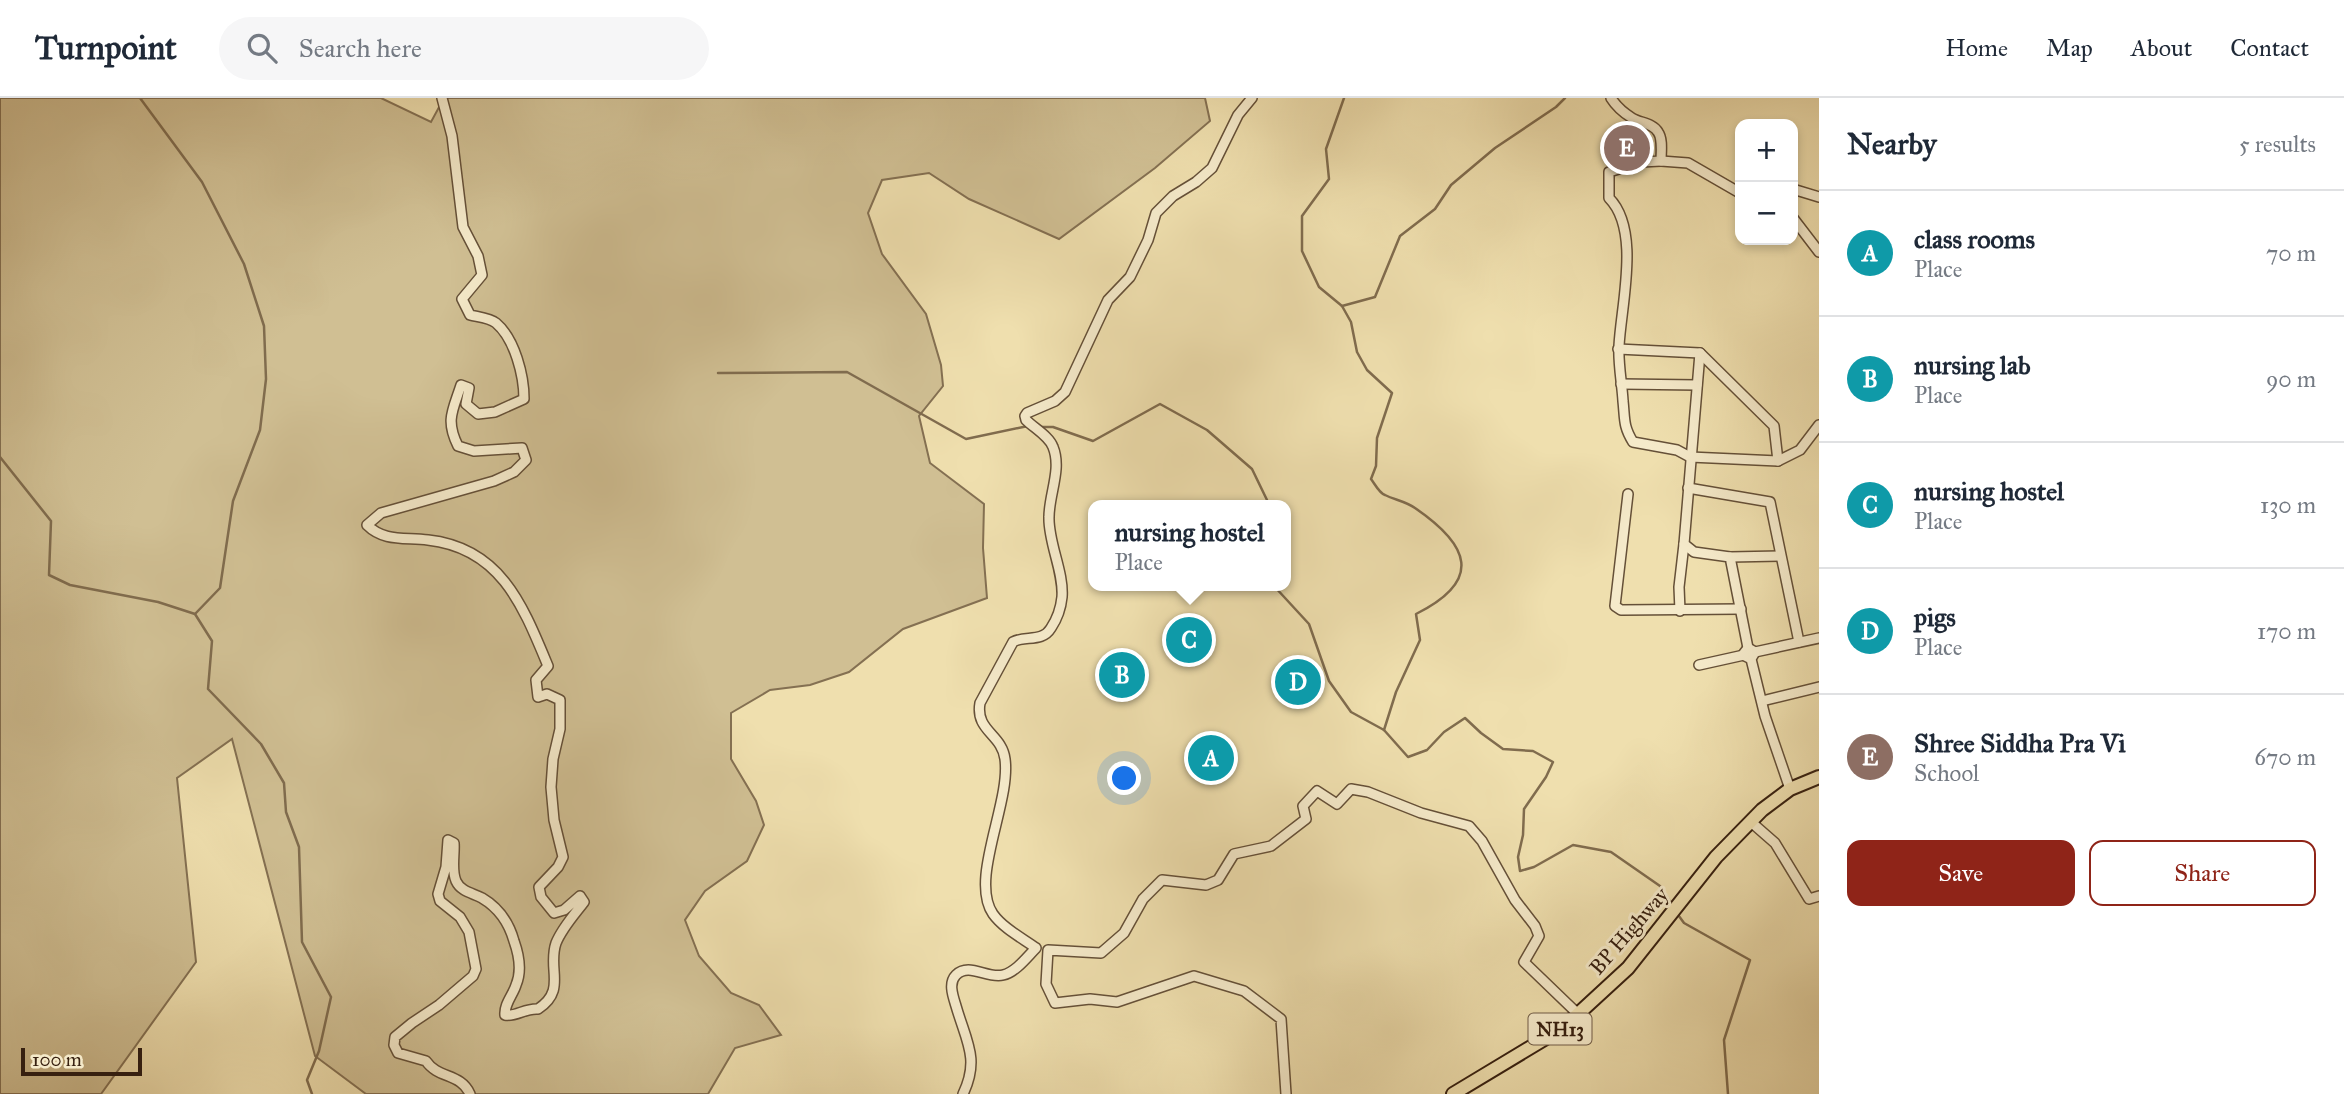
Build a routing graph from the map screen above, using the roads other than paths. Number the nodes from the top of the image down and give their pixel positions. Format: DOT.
graph roads {
  1 [pos="442,98"];
  2 [pos="1252,98"];
  3 [pos="1611,98"];
  4 [pos="1661,161"];
  5 [pos="1735,190"];
  6 [pos="1798,191"];
  7 [pos="1819,197"];
  8 [pos="1798,224"];
  9 [pos="1819,251"];
  10 [pos="1618,349"];
  11 [pos="1700,353"];
  12 [pos="1621,384"];
  13 [pos="1697,385"];
  14 [pos="1819,425"];
  15 [pos="1690,457"];
  16 [pos="1778,461"];
  17 [pos="1688,488"];
  18 [pos="1628,494"];
  19 [pos="1684,544"];
  20 [pos="1780,556"];
  21 [pos="1730,557"];
  22 [pos="1741,609"];
  23 [pos="1680,611"];
  24 [pos="1819,638"];
  25 [pos="1799,642"];
  26 [pos="1749,653"];
  27 [pos="1699,665"];
  28 [pos="1819,687"];
  29 [pos="1762,701"];
  30 [pos="1819,777"];
  31 [pos="1790,789"];
  32 [pos="1751,822"];
  33 [pos="1819,896"];
  34 [pos="1036,948"];
  35 [pos="1048,950"];
  36 [pos="1578,1014"];
  37 [pos="470,1094"];
  38 [pos="963,1094"];
  39 [pos="1286,1094"];
  40 [pos="1453,1094"];
  1 -- 37 [label="street"];
  2 -- 34 [label="street"];
  3 -- 4 [label="street"];
  4 -- 5 [label="street"];
  4 -- 10 [label="street"];
  6 -- 7 [label="street"];
  8 -- 9 [label="street"];
  10 -- 11 [label="street"];
  10 -- 12 [label="street"];
  11 -- 13 [label="street"];
  11 -- 16 [label="street"];
  12 -- 13 [label="street"];
  12 -- 15 [label="street"];
  13 -- 15 [label="street"];
  14 -- 16 [label="street"];
  15 -- 16 [label="street"];
  15 -- 17 [label="street"];
  17 -- 19 [label="street"];
  17 -- 20 [label="street"];
  18 -- 23 [label="street"];
  19 -- 21 [label="street"];
  19 -- 23 [label="street"];
  20 -- 21 [label="street"];
  20 -- 25 [label="street"];
  21 -- 22 [label="street"];
  22 -- 23 [label="street"];
  22 -- 26 [label="street"];
  24 -- 25 [label="street"];
  25 -- 26 [label="street"];
  26 -- 27 [label="street"];
  26 -- 29 [label="street"];
  28 -- 29 [label="street"];
  29 -- 31 [label="street"];
  30 -- 31 [label="highway, BP Highway / NH13"];
  31 -- 32 [label="highway, BP Highway / NH13"];
  32 -- 33 [label="street"];
  32 -- 36 [label="highway, BP Highway / NH13"];
  34 -- 35 [label="street"];
  34 -- 38 [label="street"];
  35 -- 36 [label="street"];
  35 -- 39 [label="street"];
  36 -- 40 [label="highway, BP Highway / NH13"];
}
